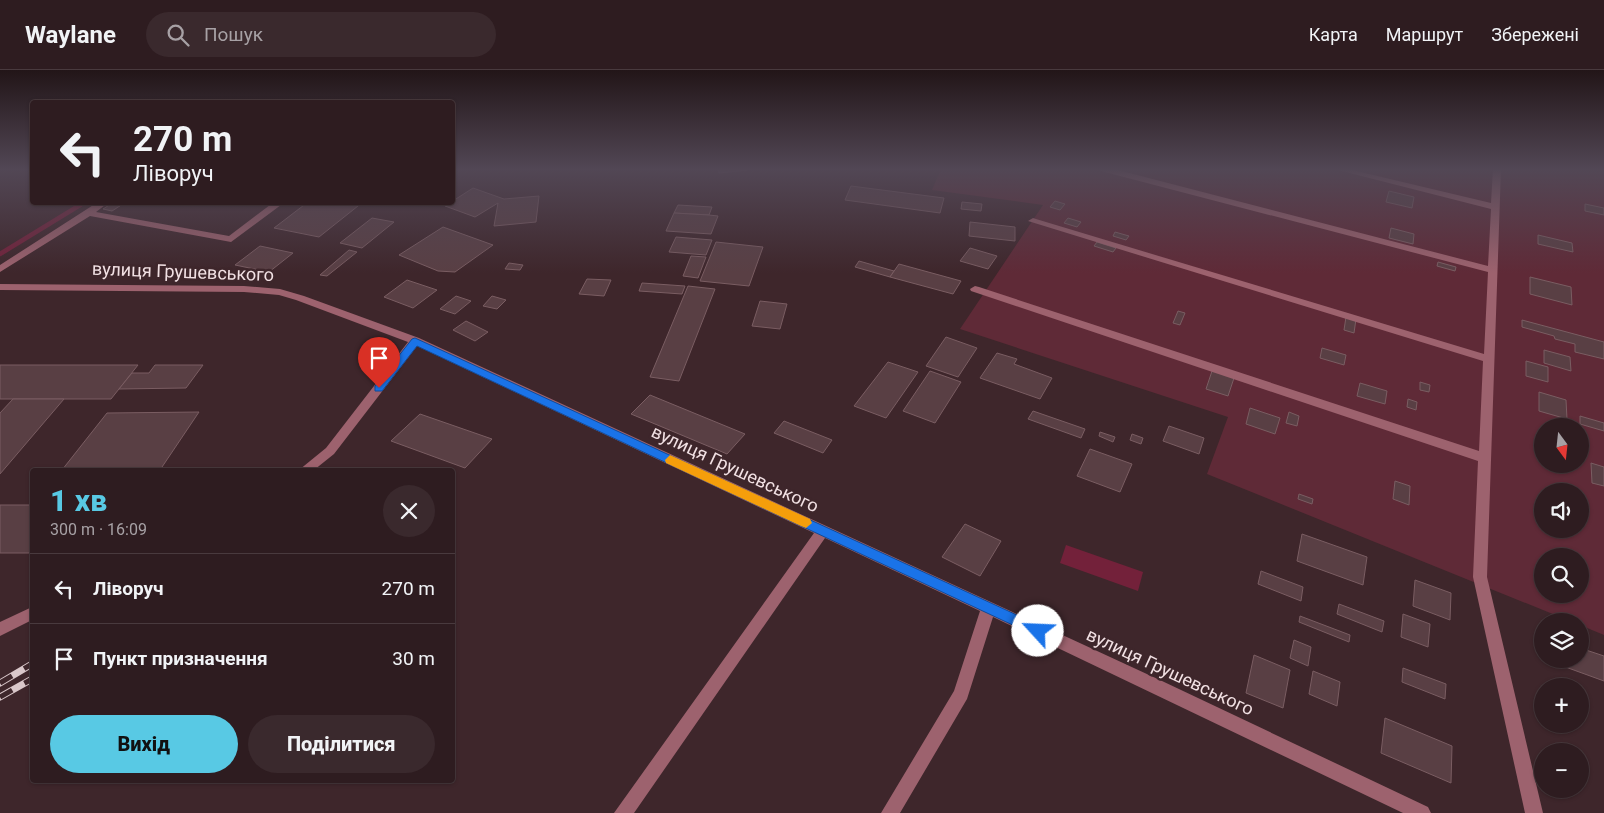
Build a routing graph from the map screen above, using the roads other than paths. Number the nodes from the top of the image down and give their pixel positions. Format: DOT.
graph roads {
  1 [pos="1237,204"];
  2 [pos="1481,204"];
  3 [pos="1495,204"];
  4 [pos="101,205"];
  5 [pos="277,205"];
  6 [pos="1495,207"];
  7 [pos="89,213"];
  8 [pos="1033,221"];
  9 [pos="0,269"];
  10 [pos="1492,270"];
  11 [pos="975,289"];
  12 [pos="3,290"];
  13 [pos="415,341"];
  14 [pos="1489,359"];
  15 [pos="1485,458"];
  16 [pos="308,468"];
  17 [pos="823,531"];
  18 [pos="988,608"];
  19 [pos="30,614"];
  20 [pos="0,629"];
  21 [pos="623,813"];
  22 [pos="890,813"];
  23 [pos="1422,813"];
  24 [pos="1534,813"];
  1 -- 10 [label="street"];
  2 -- 6 [label="street"];
  3 -- 6 [label="street"];
  4 -- 7 [label="street"];
  5 -- 7 [label="street"];
  6 -- 10 [label="street"];
  7 -- 9 [label="street"];
  8 -- 14 [label="street"];
  10 -- 14 [label="street"];
  11 -- 15 [label="street"];
  12 -- 13 [label="street, вулиця Грушевського"];
  13 -- 16 [label="street"];
  13 -- 17 [label="street, вулиця Грушевського"];
  14 -- 15 [label="street"];
  15 -- 24 [label="street"];
  17 -- 18 [label="street, вулиця Грушевського"];
  17 -- 21 [label="street"];
  18 -- 22 [label="street"];
  18 -- 23 [label="street, вулиця Грушевського"];
  19 -- 20 [label="street"];
}
